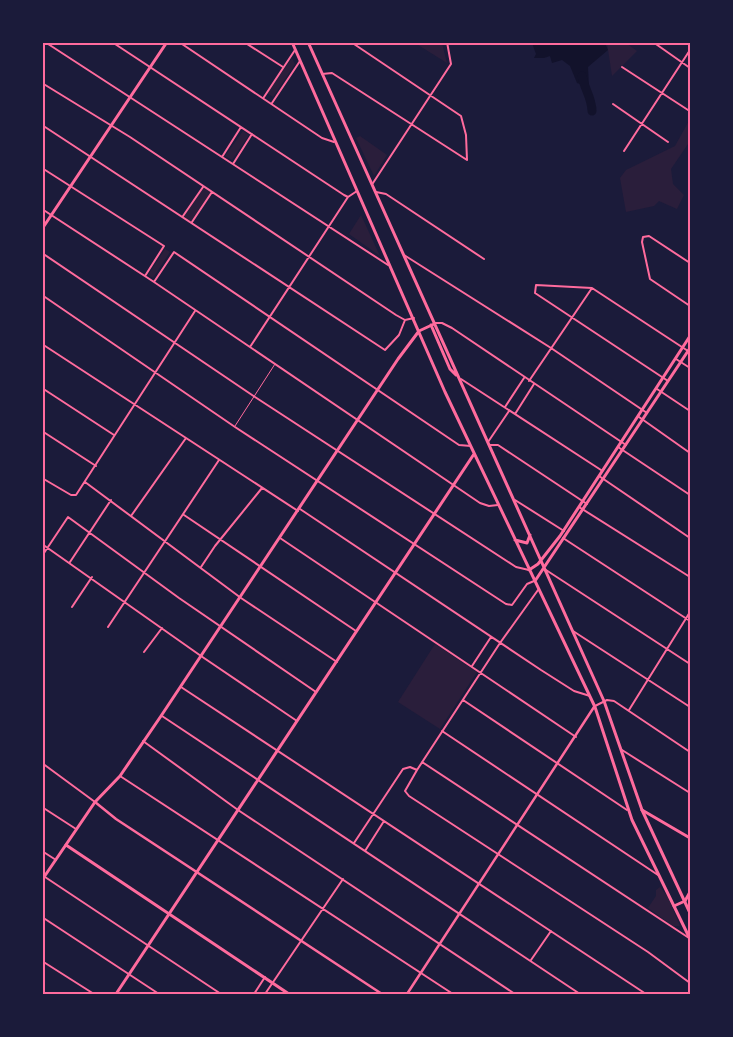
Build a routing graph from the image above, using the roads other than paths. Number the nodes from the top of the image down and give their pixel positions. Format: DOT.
graph roads {
  1 [pos="45,42"];
  2 [pos="112,42"];
  3 [pos="167,42"];
  4 [pos="179,42"];
  5 [pos="244,42"];
  6 [pos="292,42"];
  7 [pos="308,42"];
  8 [pos="351,42"];
  9 [pos="447,42"];
  10 [pos="653,42"];
  11 [pos="295,50"];
  12 [pos="690,50"];
  13 [pos="300,61"];
  14 [pos="682,62"];
  15 [pos="622,66"];
  16 [pos="150,68"];
  17 [pos="283,68"];
  18 [pos="690,68"];
  19 [pos="321,74"];
  20 [pos="42,83"];
  21 [pos="662,93"];
  22 [pos="432,96"];
  23 [pos="264,97"];
  24 [pos="130,98"];
  25 [pos="272,103"];
  26 [pos="613,104"];
  27 [pos="688,110"];
  28 [pos="642,124"];
  29 [pos="42,125"];
  30 [pos="112,126"];
  31 [pos="412,126"];
  32 [pos="241,127"];
  33 [pos="252,134"];
  34 [pos="336,142"];
  35 [pos="668,142"];
  36 [pos="624,151"];
  37 [pos="92,156"];
  38 [pos="222,157"];
  39 [pos="233,164"];
  40 [pos="42,168"];
  41 [pos="372,185"];
  42 [pos="71,186"];
  43 [pos="203,186"];
  44 [pos="358,191"];
  45 [pos="374,191"];
  46 [pos="212,192"];
  47 [pos="348,197"];
  48 [pos="42,209"];
  49 [pos="52,215"];
  50 [pos="183,217"];
  51 [pos="192,222"];
  52 [pos="328,227"];
  53 [pos="42,229"];
  54 [pos="42,253"];
  55 [pos="402,254"];
  56 [pos="308,255"];
  57 [pos="484,259"];
  58 [pos="690,263"];
  59 [pos="390,266"];
  60 [pos="146,276"];
  61 [pos="154,282"];
  62 [pos="288,286"];
  63 [pos="592,288"];
  64 [pos="42,295"];
  65 [pos="690,306"];
  66 [pos="196,310"];
  67 [pos="268,316"];
  68 [pos="572,317"];
  69 [pos="414,318"];
  70 [pos="405,320"];
  71 [pos="432,324"];
  72 [pos="419,331"];
  73 [pos="690,336"];
  74 [pos="174,343"];
  75 [pos="42,344"];
  76 [pos="250,347"];
  77 [pos="551,348"];
  78 [pos="683,348"];
  79 [pos="689,350"];
  80 [pos="676,359"];
  81 [pos="681,362"];
  82 [pos="276,364"];
  83 [pos="690,368"];
  84 [pos="157,372"];
  85 [pos="458,377"];
  86 [pos="524,377"];
  87 [pos="663,378"];
  88 [pos="529,381"];
  89 [pos="668,381"];
  90 [pos="534,384"];
  91 [pos="42,388"];
  92 [pos="378,389"];
  93 [pos="657,389"];
  94 [pos="661,392"];
  95 [pos="255,397"];
  96 [pos="136,405"];
  97 [pos="505,408"];
  98 [pos="510,410"];
  99 [pos="642,410"];
  100 [pos="690,411"];
  101 [pos="647,413"];
  102 [pos="515,414"];
  103 [pos="638,416"];
  104 [pos="358,419"];
  105 [pos="642,420"];
  106 [pos="235,426"];
  107 [pos="42,431"];
  108 [pos="114,435"];
  109 [pos="186,438"];
  110 [pos="622,442"];
  111 [pos="489,444"];
  112 [pos="626,444"];
  113 [pos="471,446"];
  114 [pos="618,447"];
  115 [pos="337,450"];
  116 [pos="622,450"];
  117 [pos="690,453"];
  118 [pos="474,454"];
  119 [pos="219,460"];
  120 [pos="96,466"];
  121 [pos="603,471"];
  122 [pos="607,474"];
  123 [pos="599,476"];
  124 [pos="42,478"];
  125 [pos="318,479"];
  126 [pos="604,479"];
  127 [pos="85,482"];
  128 [pos="454,484"];
  129 [pos="262,488"];
  130 [pos="690,495"];
  131 [pos="111,500"];
  132 [pos="515,500"];
  133 [pos="583,501"];
  134 [pos="587,504"];
  135 [pos="498,505"];
  136 [pos="579,507"];
  137 [pos="299,510"];
  138 [pos="584,510"];
  139 [pos="434,514"];
  140 [pos="184,515"];
  141 [pos="132,516"];
  142 [pos="563,530"];
  143 [pos="90,533"];
  144 [pos="568,534"];
  145 [pos="530,535"];
  146 [pos="560,536"];
  147 [pos="280,538"];
  148 [pos="690,538"];
  149 [pos="220,539"];
  150 [pos="564,539"];
  151 [pos="515,540"];
  152 [pos="166,542"];
  153 [pos="42,544"];
  154 [pos="415,544"];
  155 [pos="48,548"];
  156 [pos="42,556"];
  157 [pos="541,561"];
  158 [pos="70,562"];
  159 [pos="200,568"];
  160 [pos="259,568"];
  161 [pos="544,569"];
  162 [pos="529,570"];
  163 [pos="146,573"];
  164 [pos="395,573"];
  165 [pos="92,577"];
  166 [pos="690,577"];
  167 [pos="535,581"];
  168 [pos="539,590"];
  169 [pos="241,598"];
  170 [pos="126,601"];
  171 [pos="376,603"];
  172 [pos="72,607"];
  173 [pos="690,612"];
  174 [pos="687,618"];
  175 [pos="690,621"];
  176 [pos="108,627"];
  177 [pos="221,627"];
  178 [pos="162,628"];
  179 [pos="572,629"];
  180 [pos="356,632"];
  181 [pos="491,637"];
  182 [pos="500,643"];
  183 [pos="668,649"];
  184 [pos="144,652"];
  185 [pos="200,656"];
  186 [pos="337,662"];
  187 [pos="690,664"];
  188 [pos="472,666"];
  189 [pos="482,672"];
  190 [pos="648,680"];
  191 [pos="181,686"];
  192 [pos="316,692"];
  193 [pos="590,696"];
  194 [pos="463,700"];
  195 [pos="604,701"];
  196 [pos="594,706"];
  197 [pos="690,708"];
  198 [pos="629,710"];
  199 [pos="161,716"];
  200 [pos="297,721"];
  201 [pos="442,731"];
  202 [pos="576,737"];
  203 [pos="142,741"];
  204 [pos="622,750"];
  205 [pos="278,751"];
  206 [pos="690,752"];
  207 [pos="422,762"];
  208 [pos="42,763"];
  209 [pos="558,766"];
  210 [pos="417,770"];
  211 [pos="120,776"];
  212 [pos="258,780"];
  213 [pos="690,794"];
  214 [pos="538,796"];
  215 [pos="95,802"];
  216 [pos="42,807"];
  217 [pos="238,810"];
  218 [pos="642,810"];
  219 [pos="629,811"];
  220 [pos="373,814"];
  221 [pos="384,822"];
  222 [pos="519,825"];
  223 [pos="76,829"];
  224 [pos="690,838"];
  225 [pos="219,840"];
  226 [pos="354,843"];
  227 [pos="66,846"];
  228 [pos="365,851"];
  229 [pos="42,852"];
  230 [pos="499,855"];
  231 [pos="56,860"];
  232 [pos="197,872"];
  233 [pos="660,876"];
  234 [pos="44,878"];
  235 [pos="343,879"];
  236 [pos="480,883"];
  237 [pos="690,892"];
  238 [pos="685,901"];
  239 [pos="674,906"];
  240 [pos="324,909"];
  241 [pos="461,913"];
  242 [pos="690,913"];
  243 [pos="169,914"];
  244 [pos="42,917"];
  245 [pos="551,931"];
  246 [pos="690,939"];
  247 [pos="300,941"];
  248 [pos="440,943"];
  249 [pos="149,946"];
  250 [pos="42,961"];
  251 [pos="531,961"];
  252 [pos="421,973"];
  253 [pos="130,974"];
  254 [pos="265,977"];
  255 [pos="272,983"];
  256 [pos="690,983"];
  257 [pos="94,994"];
  258 [pos="116,994"];
  259 [pos="159,994"];
  260 [pos="221,994"];
  261 [pos="254,994"];
  262 [pos="265,994"];
  263 [pos="289,994"];
  264 [pos="382,994"];
  265 [pos="407,994"];
  266 [pos="453,994"];
  267 [pos="515,994"];
  268 [pos="580,994"];
  269 [pos="646,994"];
  1 -- 24 [label="street"];
  2 -- 16 [label="street"];
  3 -- 16 [label="main road"];
  4 -- 23 [label="street"];
  5 -- 17 [label="street"];
  6 -- 11 [label="main road"];
  7 -- 19 [label="main road"];
  8 -- 22 [label="street"];
  9 -- 22 [label="street"];
  10 -- 14 [label="street"];
  11 -- 13 [label="main road"];
  11 -- 17 [label="street"];
  12 -- 14 [label="street"];
  13 -- 25 [label="street"];
  13 -- 34 [label="main road"];
  14 -- 18 [label="street"];
  14 -- 21 [label="street"];
  15 -- 21 [label="street"];
  16 -- 24 [label="main road"];
  16 -- 32 [label="street"];
  17 -- 23 [label="street"];
  19 -- 31 [label="street"];
  19 -- 41 [label="main road"];
  20 -- 30 [label="street"];
  21 -- 27 [label="street"];
  21 -- 28 [label="street"];
  22 -- 31 [label="street"];
  22 -- 31 [label="street"];
  23 -- 25 [label="street"];
  24 -- 30 [label="main road"];
  24 -- 38 [label="street"];
  25 -- 34 [label="street"];
  26 -- 28 [label="street"];
  28 -- 35 [label="street"];
  28 -- 36 [label="street"];
  29 -- 37 [label="street"];
  30 -- 37 [label="main road"];
  30 -- 43 [label="street"];
  31 -- 41 [label="street"];
  32 -- 33 [label="street"];
  32 -- 38 [label="street"];
  33 -- 39 [label="street"];
  33 -- 47 [label="street"];
  34 -- 44 [label="main road"];
  37 -- 42 [label="main road"];
  37 -- 50 [label="street"];
  38 -- 39 [label="street"];
  39 -- 52 [label="street"];
  40 -- 42 [label="street"];
  41 -- 45 [label="main road"];
  42 -- 49 [label="main road"];
  42 -- 60 [label="street"];
  43 -- 46 [label="street"];
  43 -- 50 [label="street"];
  44 -- 47 [label="street"];
  44 -- 59 [label="main road"];
  45 -- 55 [label="main road"];
  45 -- 57 [label="street"];
  46 -- 51 [label="street"];
  46 -- 56 [label="street"];
  47 -- 52 [label="street"];
  48 -- 49 [label="street"];
  49 -- 53 [label="main road"];
  49 -- 60 [label="street"];
  50 -- 51 [label="street"];
  51 -- 62 [label="street"];
  52 -- 56 [label="street"];
  52 -- 59 [label="street"];
  54 -- 74 [label="street"];
  55 -- 71 [label="main road"];
  55 -- 77 [label="street"];
  56 -- 62 [label="street"];
  56 -- 70 [label="street"];
  58 -- 65 [label="street"];
  59 -- 69 [label="main road"];
  60 -- 61 [label="street"];
  61 -- 66 [label="street"];
  61 -- 67 [label="street"];
  62 -- 67 [label="street"];
  62 -- 70 [label="street"];
  63 -- 68 [label="street"];
  63 -- 68 [label="street"];
  63 -- 78 [label="street"];
  64 -- 84 [label="street"];
  66 -- 74 [label="street"];
  66 -- 76 [label="street"];
  67 -- 76 [label="street"];
  67 -- 92 [label="street"];
  68 -- 77 [label="street"];
  68 -- 87 [label="street"];
  69 -- 70 [label="street"];
  69 -- 72 [label="main road"];
  71 -- 72 [label="main road"];
  71 -- 85 [label="main road"];
  71 -- 86 [label="street"];
  72 -- 92 [label="main road"];
  72 -- 113 [label="main road"];
  73 -- 78 [label="main road"];
  74 -- 84 [label="street"];
  74 -- 95 [label="street"];
  75 -- 96 [label="street"];
  76 -- 82 [label="street"];
  77 -- 88 [label="street"];
  77 -- 99 [label="street"];
  78 -- 79 [label="street"];
  78 -- 80 [label="main road"];
  79 -- 81 [label="main road"];
  80 -- 81 [label="street"];
  80 -- 87 [label="main road"];
  81 -- 83 [label="street"];
  81 -- 89 [label="main road"];
  82 -- 95 [label="lane"];
  82 -- 104 [label="street"];
  84 -- 96 [label="street"];
  84 -- 106 [label="street"];
  85 -- 97 [label="street"];
  85 -- 111 [label="main road"];
  86 -- 88 [label="street"];
  86 -- 97 [label="street"];
  87 -- 89 [label="street"];
  87 -- 93 [label="main road"];
  88 -- 90 [label="street"];
  89 -- 94 [label="main road"];
  90 -- 102 [label="street"];
  90 -- 110 [label="street"];
  91 -- 108 [label="street"];
  92 -- 104 [label="main road"];
  92 -- 113 [label="street"];
  93 -- 94 [label="street"];
  93 -- 99 [label="main road"];
  94 -- 100 [label="street"];
  94 -- 101 [label="main road"];
  95 -- 106 [label="lane"];
  95 -- 115 [label="street"];
  96 -- 108 [label="street"];
  96 -- 109 [label="street"];
  97 -- 98 [label="street"];
  98 -- 102 [label="street"];
  98 -- 111 [label="street"];
  99 -- 101 [label="street"];
  99 -- 103 [label="main road"];
  101 -- 105 [label="main road"];
  102 -- 121 [label="street"];
  103 -- 105 [label="street"];
  103 -- 110 [label="main road"];
  104 -- 115 [label="main road"];
  104 -- 128 [label="street"];
  105 -- 112 [label="main road"];
  105 -- 117 [label="street"];
  106 -- 125 [label="street"];
  107 -- 120 [label="street"];
  108 -- 120 [label="street"];
  109 -- 119 [label="street"];
  109 -- 141 [label="street"];
  110 -- 112 [label="street"];
  110 -- 114 [label="main road"];
  111 -- 132 [label="main road"];
  111 -- 133 [label="street"];
  112 -- 116 [label="main road"];
  113 -- 118 [label="main road"];
  114 -- 116 [label="street"];
  114 -- 121 [label="main road"];
  115 -- 125 [label="main road"];
  115 -- 139 [label="street"];
  116 -- 122 [label="main road"];
  116 -- 130 [label="street"];
  118 -- 128 [label="main road"];
  118 -- 135 [label="main road"];
  119 -- 129 [label="street"];
  119 -- 140 [label="street"];
  120 -- 127 [label="street"];
  121 -- 122 [label="street"];
  121 -- 123 [label="main road"];
  122 -- 126 [label="main road"];
  123 -- 126 [label="street"];
  123 -- 133 [label="main road"];
  124 -- 127 [label="street"];
  125 -- 137 [label="main road"];
  125 -- 154 [label="street"];
  126 -- 134 [label="main road"];
  126 -- 148 [label="street"];
  127 -- 131 [label="street"];
  128 -- 135 [label="street"];
  128 -- 139 [label="main road"];
  129 -- 137 [label="street"];
  129 -- 149 [label="street"];
  131 -- 141 [label="street"];
  131 -- 143 [label="street"];
  132 -- 142 [label="street"];
  132 -- 145 [label="main road"];
  133 -- 134 [label="street"];
  133 -- 136 [label="main road"];
  134 -- 138 [label="main road"];
  135 -- 151 [label="main road"];
  136 -- 138 [label="street"];
  136 -- 142 [label="main road"];
  137 -- 147 [label="main road"];
  137 -- 164 [label="street"];
  138 -- 144 [label="main road"];
  138 -- 166 [label="street"];
  139 -- 154 [label="main road"];
  139 -- 162 [label="street"];
  140 -- 149 [label="street"];
  140 -- 152 [label="street"];
  141 -- 152 [label="street"];
  142 -- 144 [label="street"];
  142 -- 146 [label="main road"];
  143 -- 155 [label="street"];
  143 -- 158 [label="street"];
  143 -- 163 [label="street"];
  144 -- 150 [label="main road"];
  145 -- 151 [label="main road"];
  145 -- 157 [label="main road"];
  146 -- 150 [label="street"];
  146 -- 157 [label="main road"];
  147 -- 160 [label="main road"];
  147 -- 171 [label="street"];
  149 -- 159 [label="street"];
  149 -- 160 [label="street"];
  150 -- 161 [label="main road"];
  150 -- 174 [label="street"];
  151 -- 162 [label="main road"];
  152 -- 159 [label="street"];
  152 -- 163 [label="street"];
  153 -- 155 [label="street"];
  154 -- 164 [label="main road"];
  154 -- 167 [label="street"];
  155 -- 156 [label="street"];
  155 -- 158 [label="street"];
  157 -- 161 [label="main road"];
  157 -- 162 [label="main road"];
  158 -- 165 [label="street"];
  159 -- 169 [label="street"];
  160 -- 169 [label="main road"];
  160 -- 180 [label="street"];
  161 -- 167 [label="main road"];
  161 -- 179 [label="main road"];
  161 -- 183 [label="street"];
  162 -- 167 [label="main road"];
  163 -- 170 [label="street"];
  163 -- 177 [label="street"];
  164 -- 171 [label="main road"];
  164 -- 181 [label="street"];
  165 -- 170 [label="street"];
  165 -- 172 [label="street"];
  167 -- 168 [label="main road"];
  168 -- 182 [label="street"];
  168 -- 193 [label="main road"];
  169 -- 177 [label="main road"];
  169 -- 186 [label="street"];
  170 -- 176 [label="street"];
  170 -- 178 [label="street"];
  171 -- 180 [label="main road"];
  171 -- 188 [label="street"];
  173 -- 174 [label="street"];
  174 -- 175 [label="street"];
  174 -- 183 [label="street"];
  177 -- 185 [label="main road"];
  177 -- 192 [label="street"];
  178 -- 184 [label="street"];
  178 -- 185 [label="street"];
  179 -- 190 [label="street"];
  179 -- 195 [label="main road"];
  180 -- 186 [label="main road"];
  181 -- 182 [label="street"];
  181 -- 188 [label="street"];
  182 -- 189 [label="street"];
  182 -- 193 [label="street"];
  183 -- 187 [label="street"];
  183 -- 190 [label="street"];
  185 -- 191 [label="main road"];
  185 -- 200 [label="street"];
  186 -- 192 [label="main road"];
  188 -- 189 [label="street"];
  189 -- 194 [label="street"];
  189 -- 202 [label="street"];
  190 -- 197 [label="street"];
  190 -- 198 [label="street"];
  191 -- 199 [label="main road"];
  191 -- 205 [label="street"];
  192 -- 200 [label="main road"];
  193 -- 196 [label="main road"];
  194 -- 201 [label="street"];
  194 -- 209 [label="street"];
  195 -- 196 [label="street"];
  195 -- 198 [label="street"];
  195 -- 204 [label="main road"];
  196 -- 202 [label="street"];
  196 -- 219 [label="main road"];
  198 -- 206 [label="street"];
  199 -- 203 [label="main road"];
  199 -- 212 [label="street"];
  200 -- 205 [label="main road"];
  201 -- 207 [label="street"];
  201 -- 214 [label="street"];
  202 -- 209 [label="street"];
  203 -- 211 [label="main road"];
  203 -- 217 [label="street"];
  204 -- 213 [label="street"];
  204 -- 218 [label="main road"];
  205 -- 212 [label="main road"];
  205 -- 220 [label="street"];
  207 -- 210 [label="street"];
  207 -- 222 [label="street"];
  208 -- 215 [label="street"];
  209 -- 214 [label="street"];
  209 -- 219 [label="street"];
  210 -- 220 [label="street"];
  210 -- 230 [label="street"];
  211 -- 215 [label="main road"];
  211 -- 225 [label="street"];
  212 -- 217 [label="main road"];
  212 -- 226 [label="street"];
  214 -- 222 [label="street"];
  214 -- 233 [label="street"];
  215 -- 223 [label="main road"];
  215 -- 232 [label="street"];
  216 -- 223 [label="street"];
  217 -- 225 [label="main road"];
  217 -- 235 [label="street"];
  218 -- 224 [label="main road"];
  218 -- 238 [label="main road"];
  219 -- 233 [label="main road"];
  220 -- 221 [label="street"];
  220 -- 226 [label="street"];
  221 -- 228 [label="street"];
  221 -- 236 [label="street"];
  222 -- 230 [label="street"];
  222 -- 246 [label="street"];
  223 -- 227 [label="main road"];
  225 -- 232 [label="main road"];
  225 -- 240 [label="street"];
  226 -- 228 [label="street"];
  227 -- 231 [label="main road"];
  227 -- 243 [label="main road"];
  228 -- 241 [label="street"];
  229 -- 231 [label="street"];
  230 -- 236 [label="street"];
  230 -- 256 [label="street"];
  231 -- 234 [label="main road"];
  232 -- 243 [label="main road"];
  232 -- 247 [label="street"];
  233 -- 239 [label="main road"];
  234 -- 249 [label="street"];
  235 -- 240 [label="street"];
  235 -- 248 [label="street"];
  236 -- 241 [label="street"];
  236 -- 245 [label="street"];
  237 -- 238 [label="main road"];
  238 -- 239 [label="main road"];
  238 -- 242 [label="main road"];
  239 -- 246 [label="main road"];
  240 -- 247 [label="street"];
  240 -- 252 [label="street"];
  241 -- 248 [label="street"];
  241 -- 251 [label="street"];
  243 -- 249 [label="main road"];
  243 -- 254 [label="main road"];
  244 -- 253 [label="street"];
  245 -- 251 [label="street"];
  245 -- 269 [label="street"];
  247 -- 255 [label="street"];
  247 -- 264 [label="street"];
  248 -- 252 [label="street"];
  248 -- 267 [label="street"];
  249 -- 253 [label="main road"];
  249 -- 260 [label="street"];
  250 -- 257 [label="street"];
  251 -- 268 [label="street"];
  252 -- 265 [label="street"];
  252 -- 266 [label="street"];
  253 -- 258 [label="main road"];
  253 -- 259 [label="street"];
  254 -- 255 [label="main road"];
  254 -- 261 [label="street"];
  255 -- 262 [label="street"];
  255 -- 263 [label="main road"];
}
